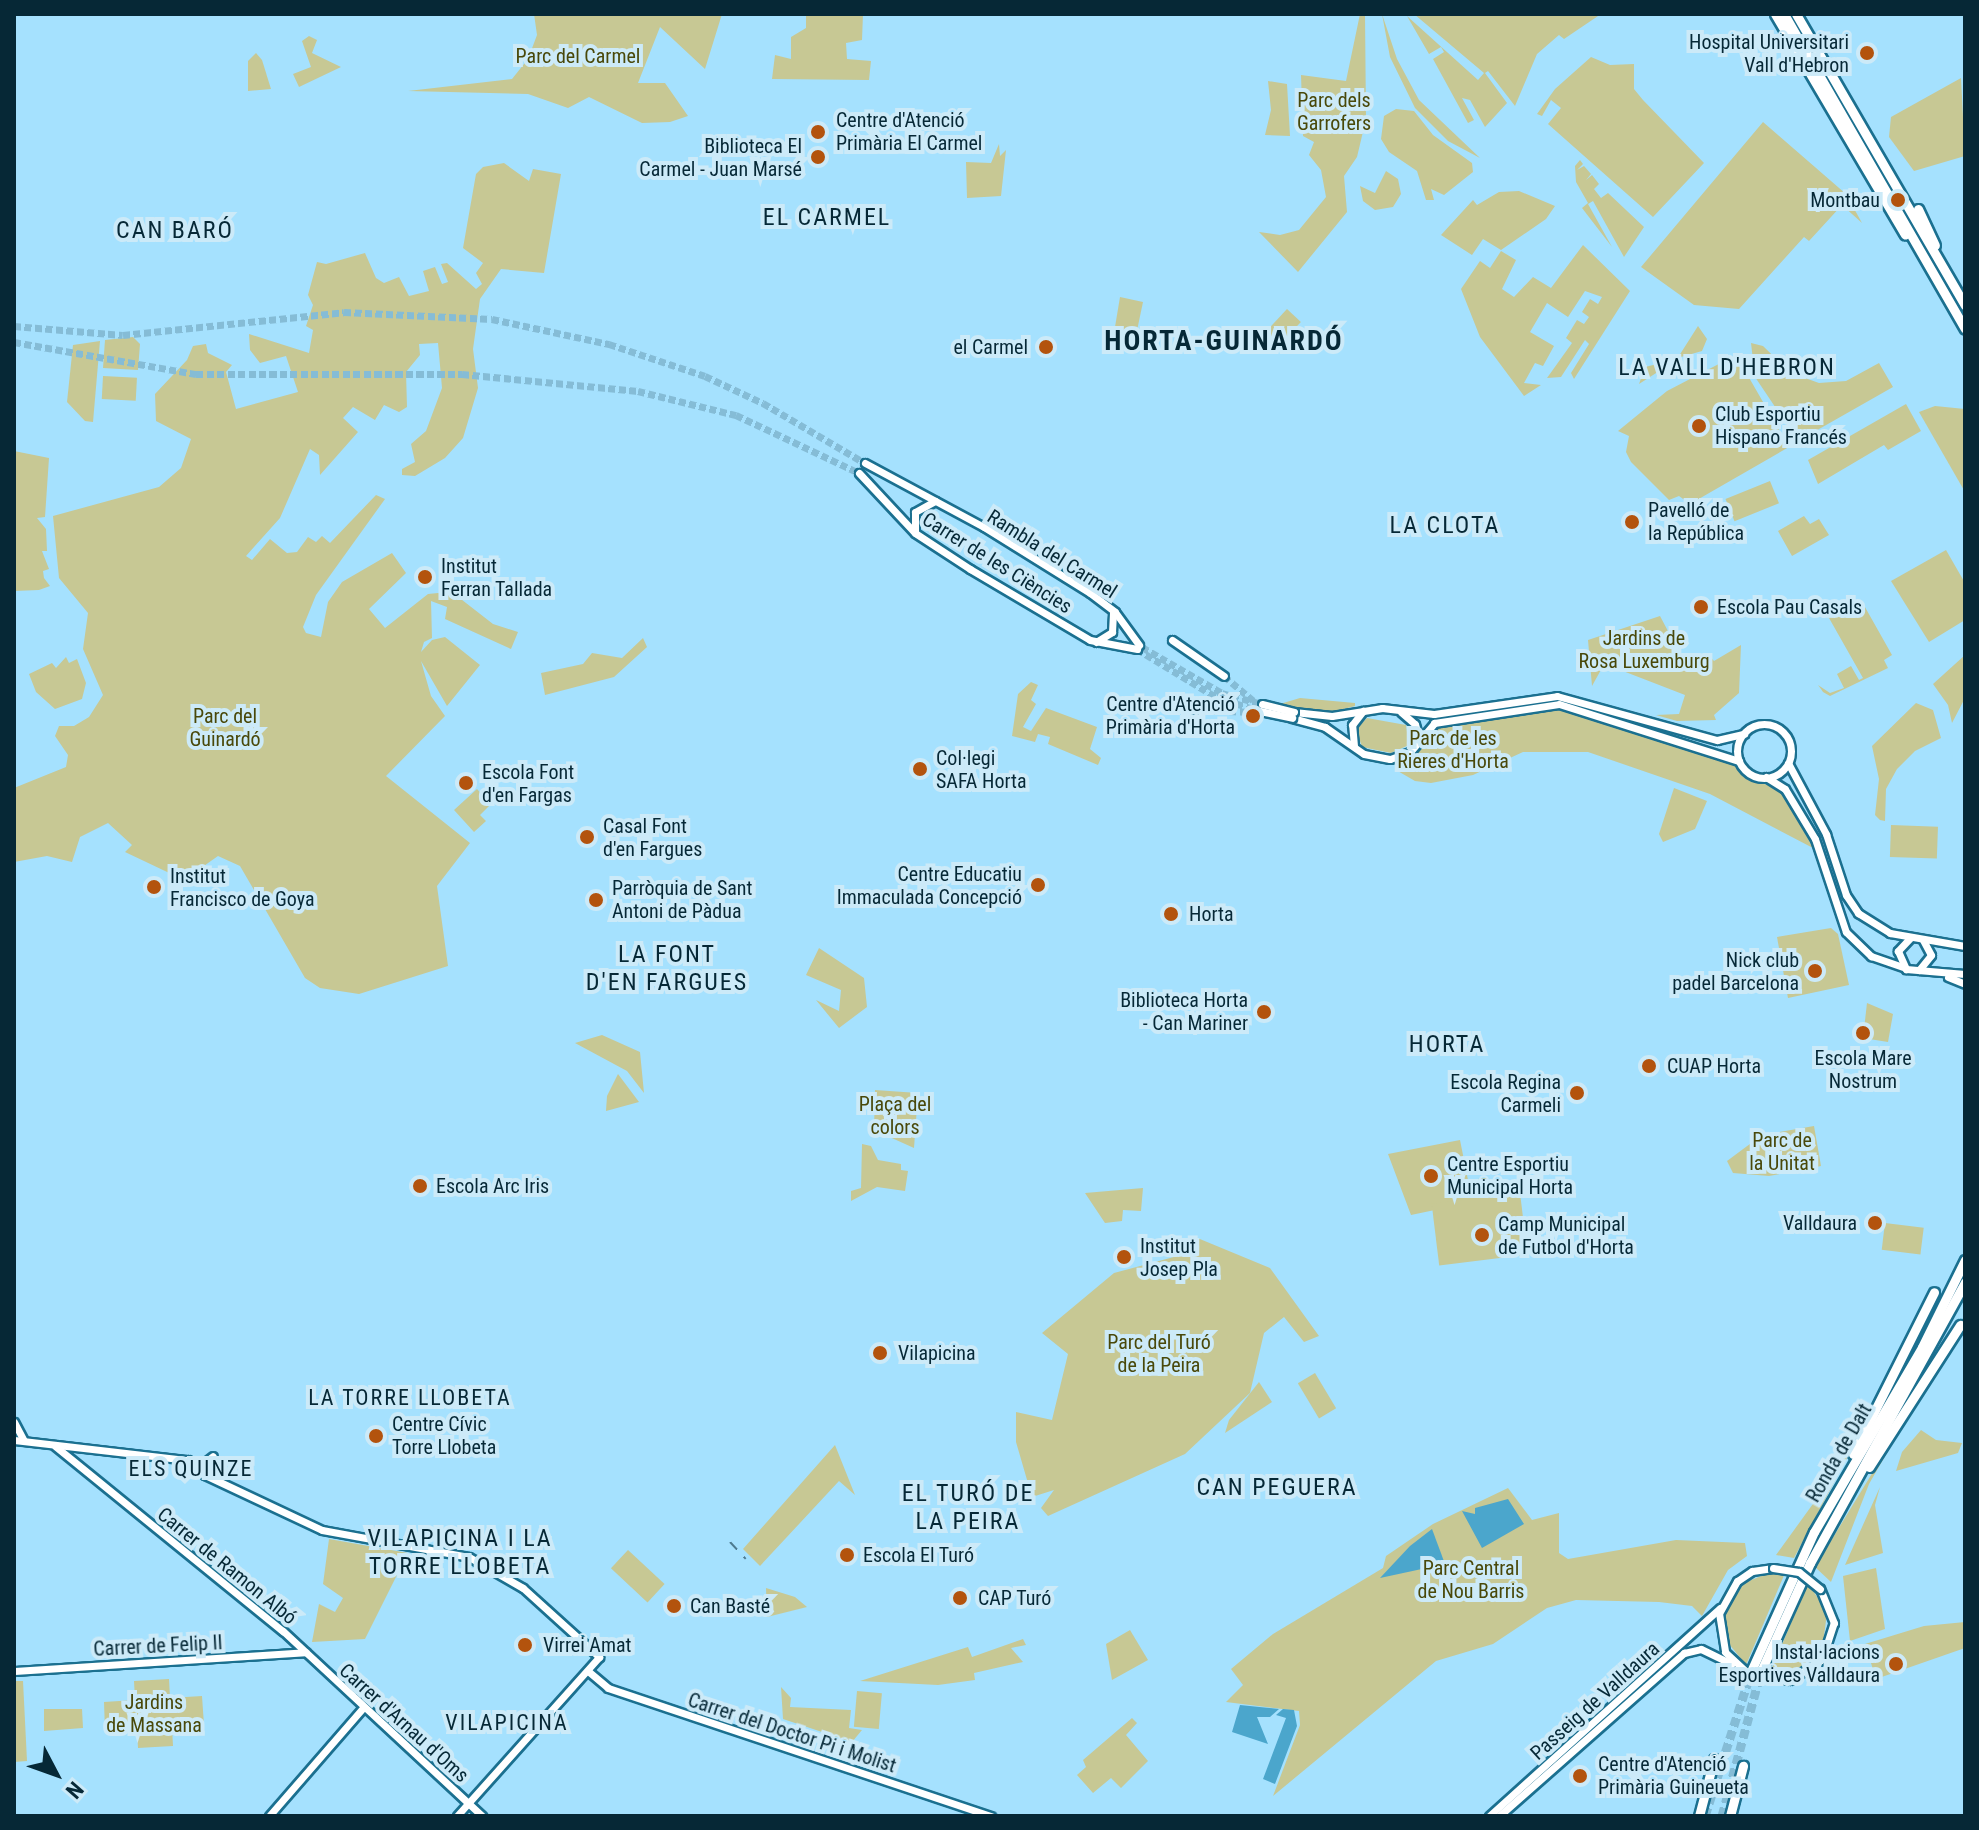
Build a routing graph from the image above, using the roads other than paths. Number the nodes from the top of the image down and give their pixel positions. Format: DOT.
graph roads {
  1 [pos="1775,14"];
  2 [pos="1784,14"];
  3 [pos="1796,14"];
  4 [pos="1918,209"];
  5 [pos="1935,279"];
  6 [pos="1953,285"];
  7 [pos="1965,306"];
  8 [pos="1965,329"];
  9 [pos="865,463"];
  10 [pos="880,472"];
  11 [pos="859,473"];
  12 [pos="873,483"];
  13 [pos="937,501"];
  14 [pos="915,533"];
  15 [pos="1113,610"];
  16 [pos="1172,640"];
  17 [pos="1096,642"];
  18 [pos="1138,647"];
  19 [pos="1224,676"];
  20 [pos="1183,704"];
  21 [pos="1261,708"];
  22 [pos="1366,709"];
  23 [pos="1198,710"];
  24 [pos="1399,710"];
  25 [pos="1293,715"];
  26 [pos="1744,734"];
  27 [pos="1419,739"];
  28 [pos="1355,747"];
  29 [pos="1739,761"];
  30 [pos="1788,763"];
  31 [pos="1766,777"];
  32 [pos="1912,937"];
  33 [pos="1923,939"];
  34 [pos="1965,946"];
  35 [pos="1905,968"];
  36 [pos="1919,970"];
  37 [pos="1965,974"];
  38 [pos="1943,975"];
  39 [pos="1965,984"];
  40 [pos="1965,1260"];
  41 [pos="1965,1282"];
  42 [pos="1934,1292"];
  43 [pos="1960,1325"];
  44 [pos="14,1422"];
  45 [pos="14,1440"];
  46 [pos="24,1441"];
  47 [pos="54,1445"];
  48 [pos="213,1456"];
  49 [pos="205,1475"];
  50 [pos="1838,1490"];
  51 [pos="1843,1502"];
  52 [pos="1720,1608"];
  53 [pos="305,1652"];
  54 [pos="1734,1665"];
  55 [pos="14,1671"];
  56 [pos="588,1671"];
  57 [pos="363,1708"];
  58 [pos="1714,1759"];
  59 [pos="1743,1766"];
  60 [pos="468,1804"];
  61 [pos="269,1816"];
  62 [pos="457,1816"];
  63 [pos="482,1816"];
  64 [pos="991,1816"];
  65 [pos="1489,1816"];
  66 [pos="1499,1816"];
  67 [pos="1699,1816"];
  68 [pos="1730,1816"];
  1 -- 5 [label="highway"];
  2 -- 5 [label="highway"];
  3 -- 6 [label="highway"];
  4 -- 6 [label="highway"];
  5 -- 8 [label="highway"];
  6 -- 7 [label="highway"];
  9 -- 10 [label="main road, Rambla del Carmel"];
  10 -- 12 [label="main road"];
  10 -- 13 [label="main road, Rambla del Carmel"];
  11 -- 12 [label="main road, Carrer de les Ciències"];
  12 -- 14 [label="main road, Carrer de les Ciències"];
  13 -- 14 [label="main road"];
  13 -- 15 [label="main road, Rambla del Carmel"];
  14 -- 17 [label="main road, Carrer de les Ciències"];
  15 -- 17 [label="main road"];
  15 -- 18 [label="main road, Rambla del Carmel"];
  16 -- 19 [label="main road"];
  17 -- 18 [label="main road, Carrer de les Ciències"];
  20 -- 23 [label="main road"];
  21 -- 25 [label="main road, bridge"];
  22 -- 24 [label="main road"];
  22 -- 25 [label="main road"];
  22 -- 28 [label="main road"];
  24 -- 26 [label="main road"];
  24 -- 27 [label="main road"];
  25 -- 28 [label="main road"];
  26 -- 29 [label="main road"];
  26 -- 30 [label="main road"];
  27 -- 28 [label="main road"];
  27 -- 29 [label="main road"];
  29 -- 31 [label="main road"];
  30 -- 31 [label="main road"];
  30 -- 32 [label="main road"];
  31 -- 35 [label="main road"];
  32 -- 33 [label="main road"];
  32 -- 35 [label="main road"];
  33 -- 34 [label="main road"];
  33 -- 36 [label="main road"];
  35 -- 36 [label="main road"];
  36 -- 38 [label="main road"];
  37 -- 38 [label="main road"];
  38 -- 39 [label="main road"];
  40 -- 50 [label="highway, Ronda de Dalt"];
  41 -- 51 [label="highway, Ronda de Dalt"];
  42 -- 50 [label="highway"];
  43 -- 51 [label="highway"];
  44 -- 46 [label="main road"];
  45 -- 46 [label="main road"];
  46 -- 47 [label="main road"];
  47 -- 49 [label="main road"];
  47 -- 53 [label="main road, Carrer de Ramon Albó"];
  48 -- 49 [label="main road"];
  49 -- 56 [label="main road"];
  50 -- 51 [label="highway, Ronda de Dalt"];
  52 -- 54 [label="main road"];
  52 -- 54 [label="main road, bridge"];
  52 -- 65 [label="main road, Passeig de Valldaura"];
  53 -- 55 [label="main road, Carrer de Felip II"];
  53 -- 57 [label="main road, Carrer d'Arnau d'Oms"];
  54 -- 66 [label="main road, Passeig de Valldaura"];
  56 -- 60 [label="main road"];
  56 -- 64 [label="main road, Carrer del Doctor Pi i Molist"];
  57 -- 60 [label="main road, Carrer d'Arnau d'Oms"];
  57 -- 61 [label="main road"];
  58 -- 67 [label="highway"];
  59 -- 68 [label="highway"];
  60 -- 62 [label="main road"];
  60 -- 63 [label="main road, Carrer d'Arnau d'Oms"];
}
